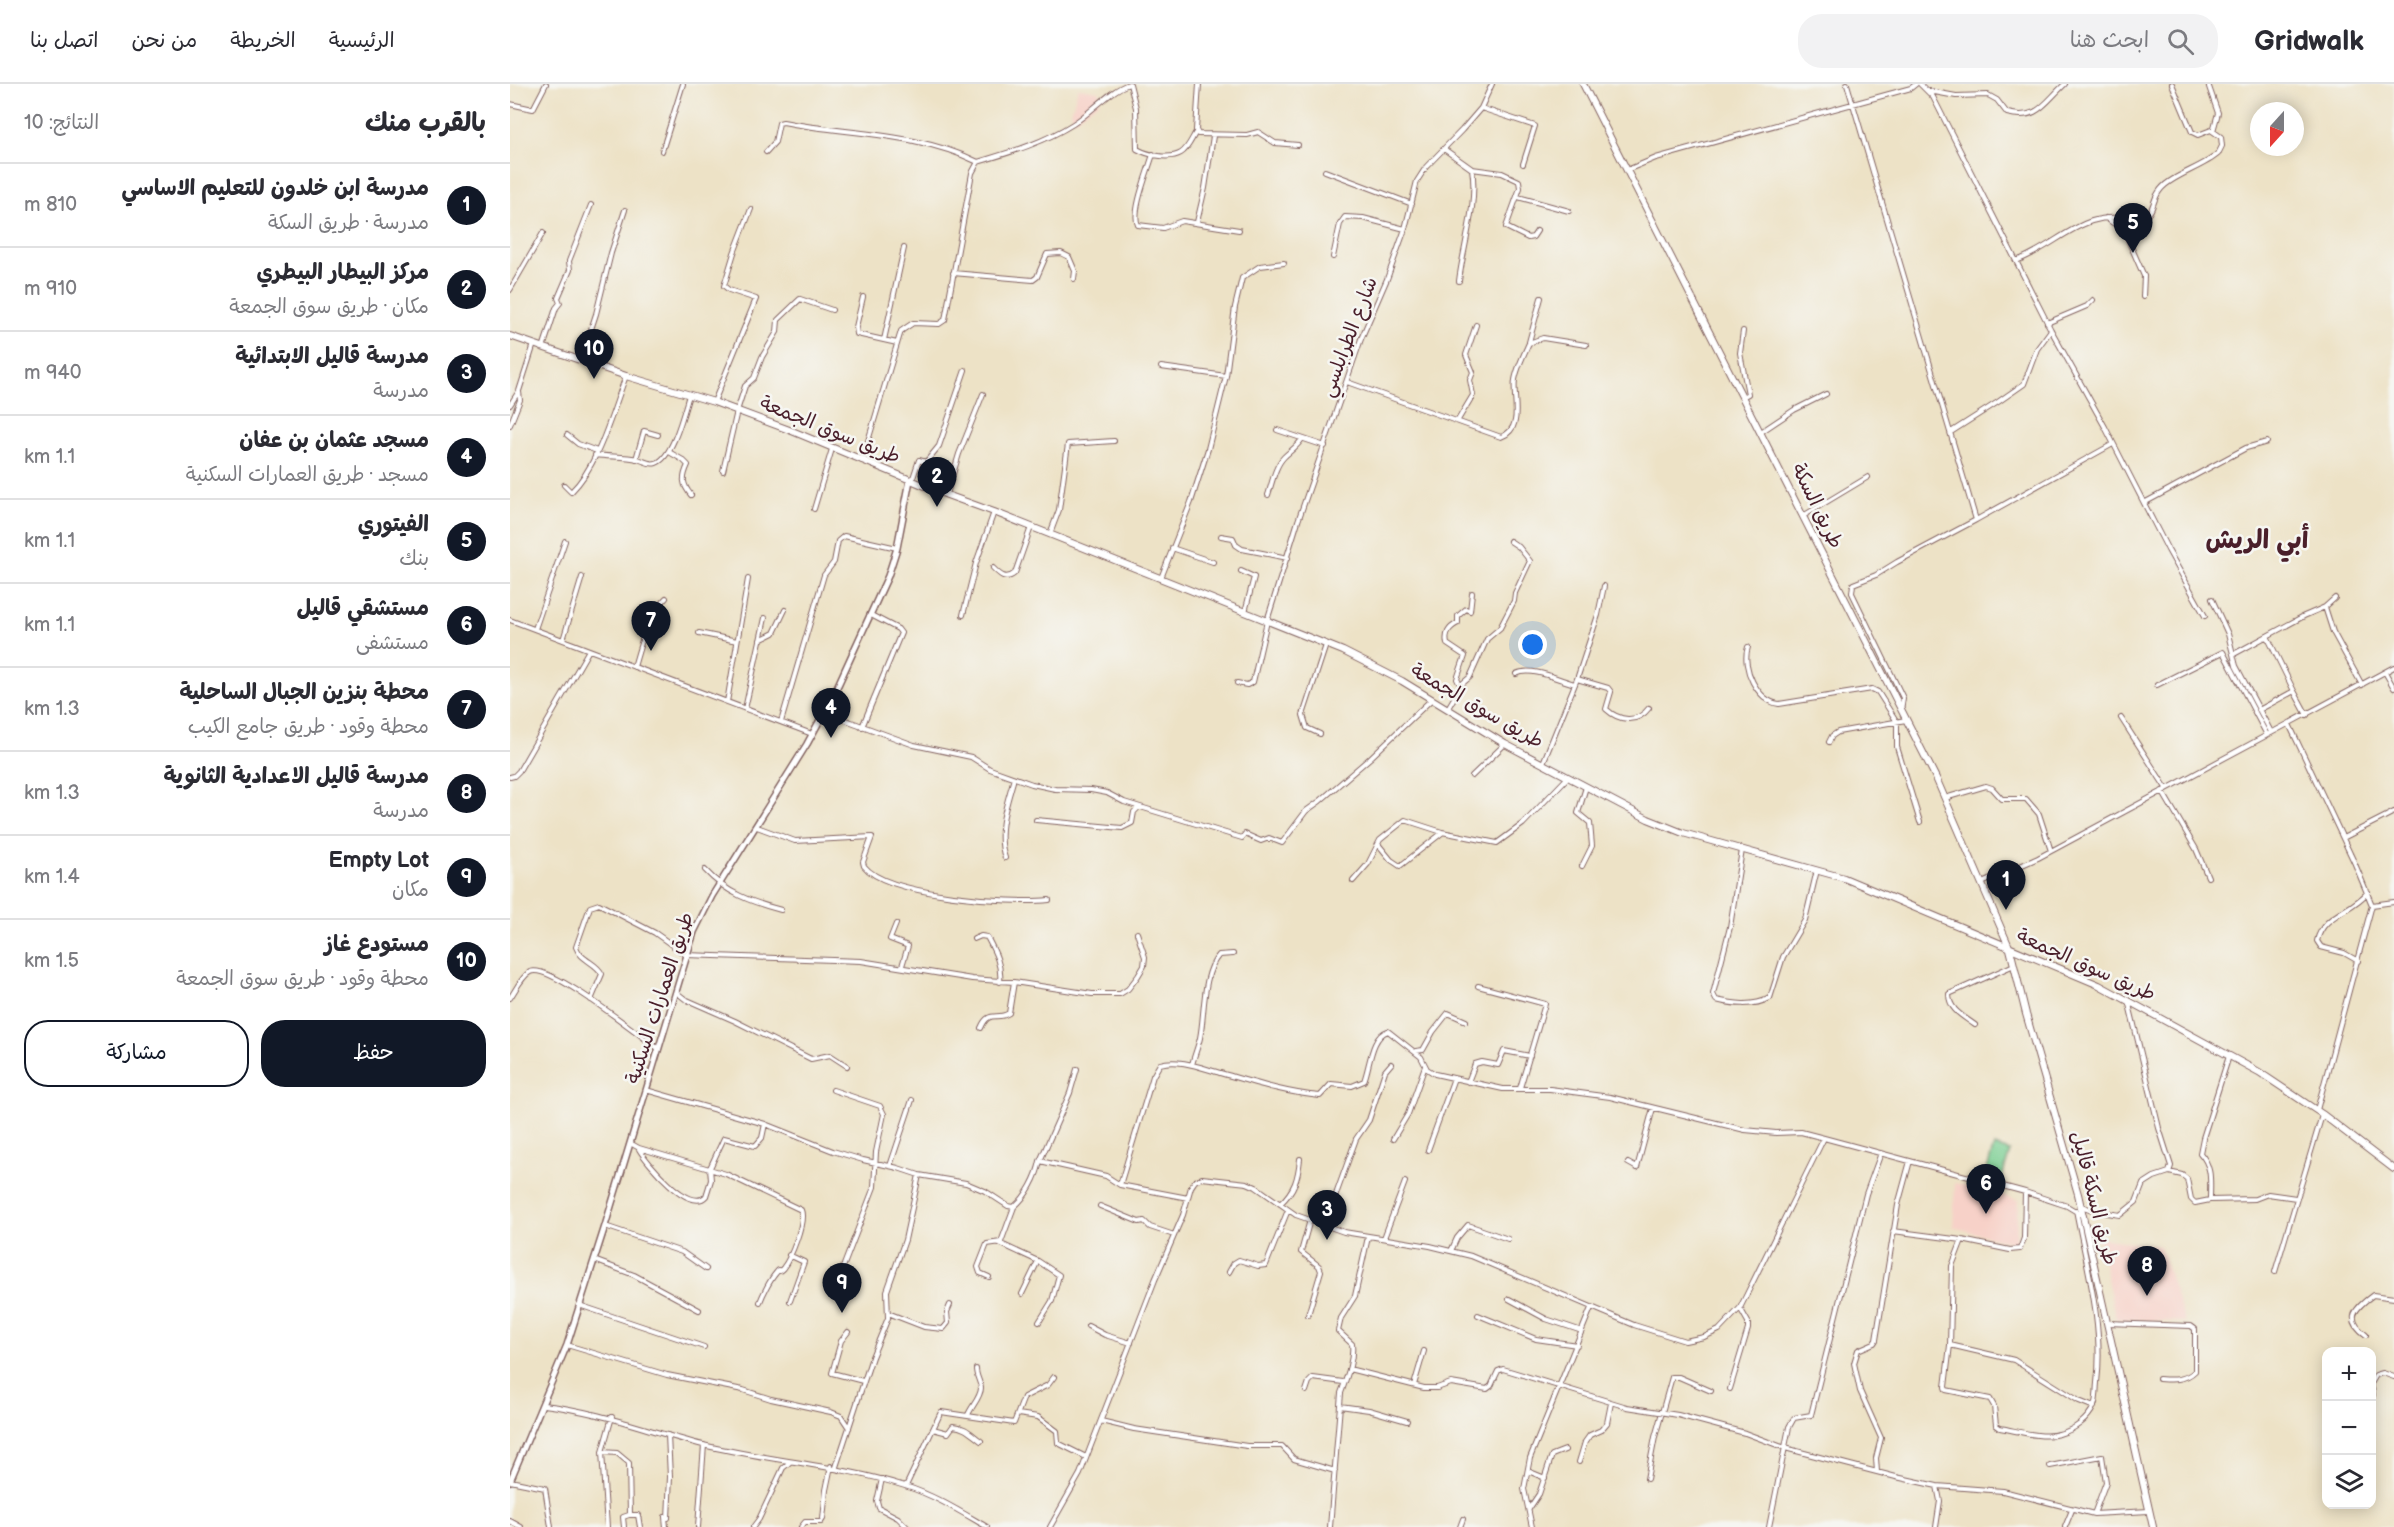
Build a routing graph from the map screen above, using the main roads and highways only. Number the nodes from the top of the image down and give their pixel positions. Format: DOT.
graph roads {
  1 [pos="1583,84"];
  2 [pos="510,336"];
  3 [pos="911,480"];
  4 [pos="2010,949"];
  5 [pos="2393,1167"];
  6 [pos="510,1481"];
  7 [pos="2153,1527"];
  1 -- 4 [label="main road, طريق السكة"];
  2 -- 3 [label="main road, طريق سوق الجمعة"];
  3 -- 4 [label="main road, طريق سوق الجمعة"];
  3 -- 6 [label="main road, طريق العمارات السكنية"];
  4 -- 5 [label="main road, طريق سوق الجمعة"];
  4 -- 7 [label="main road, طريق السكة قاليل"];
}
